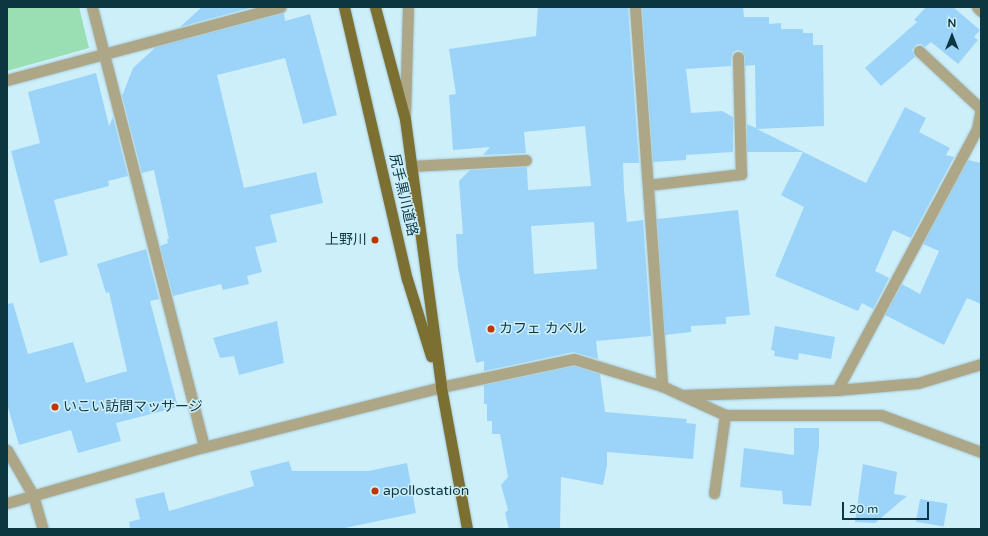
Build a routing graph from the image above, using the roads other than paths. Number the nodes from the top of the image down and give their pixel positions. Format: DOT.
graph roads {
  1 [pos="92,7"];
  2 [pos="280,7"];
  3 [pos="344,7"];
  4 [pos="375,7"];
  5 [pos="408,7"];
  6 [pos="635,7"];
  7 [pos="977,7"];
  8 [pos="981,10"];
  9 [pos="919,51"];
  10 [pos="104,54"];
  11 [pos="738,58"];
  12 [pos="7,80"];
  13 [pos="981,109"];
  14 [pos="405,119"];
  15 [pos="526,160"];
  16 [pos="411,166"];
  17 [pos="648,185"];
  18 [pos="981,364"];
  19 [pos="662,386"];
  20 [pos="441,387"];
  21 [pos="837,390"];
  22 [pos="679,395"];
  23 [pos="725,415"];
  24 [pos="204,447"];
  25 [pos="7,450"];
  26 [pos="981,452"];
  27 [pos="714,493"];
  28 [pos="33,495"];
  29 [pos="7,503"];
  30 [pos="43,529"];
  31 [pos="467,529"];
  1 -- 10 [label="street"];
  2 -- 10 [label="street"];
  3 -- 20 [label="main road, 尻手黒川道路"];
  4 -- 14 [label="main road, 尻手黒川道路"];
  5 -- 14 [label="street"];
  6 -- 17 [label="street"];
  7 -- 8 [label="street"];
  9 -- 13 [label="street"];
  10 -- 12 [label="street"];
  10 -- 24 [label="street"];
  11 -- 17 [label="street"];
  13 -- 21 [label="street"];
  14 -- 16 [label="main road, 尻手黒川道路"];
  15 -- 16 [label="street"];
  16 -- 20 [label="main road, 尻手黒川道路"];
  17 -- 19 [label="street"];
  18 -- 21 [label="street"];
  19 -- 20 [label="street"];
  19 -- 22 [label="street"];
  20 -- 24 [label="street"];
  20 -- 31 [label="main road, 尻手黒川道路"];
  21 -- 22 [label="street"];
  22 -- 23 [label="street"];
  23 -- 26 [label="street"];
  23 -- 27 [label="street"];
  24 -- 28 [label="street"];
  25 -- 28 [label="street"];
  28 -- 29 [label="street"];
  28 -- 30 [label="street"];
}
